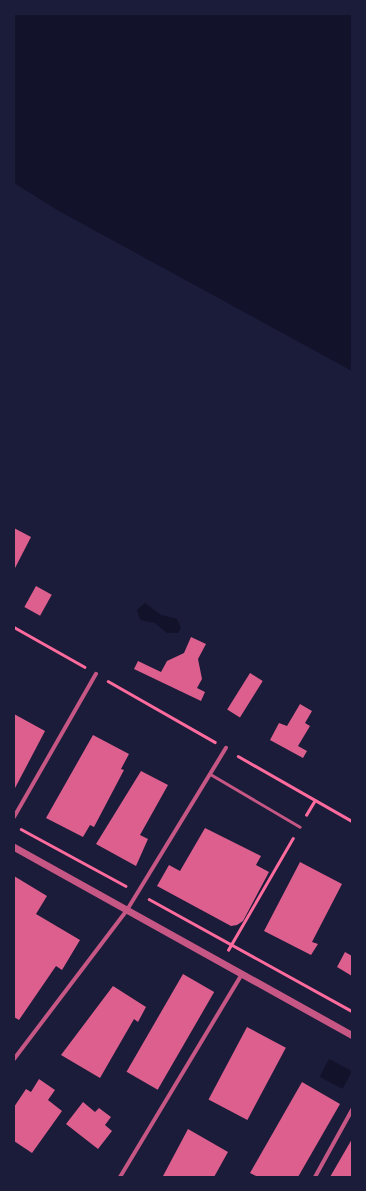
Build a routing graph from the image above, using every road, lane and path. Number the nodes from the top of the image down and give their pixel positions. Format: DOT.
graph roads {
  1 [pos="14,627"];
  2 [pos="96,674"];
  3 [pos="226,748"];
  4 [pos="210,774"];
  5 [pos="315,800"];
  6 [pos="14,817"];
  7 [pos="352,821"];
  8 [pos="14,825"];
  9 [pos="300,827"];
  10 [pos="14,847"];
  11 [pos="138,893"];
  12 [pos="127,910"];
  13 [pos="231,944"];
  14 [pos="221,962"];
  15 [pos="242,974"];
  16 [pos="352,1011"];
  17 [pos="352,1035"];
  18 [pos="14,1059"];
  19 [pos="352,1110"];
  20 [pos="120,1177"];
  21 [pos="315,1177"];
  1 -- 2 [label="path"];
  2 -- 3 [label="path"];
  2 -- 6 [label="street"];
  3 -- 4 [label="street"];
  3 -- 5 [label="path"];
  4 -- 9 [label="lane"];
  4 -- 11 [label="street"];
  5 -- 7 [label="path"];
  5 -- 9 [label="path"];
  8 -- 11 [label="path"];
  9 -- 13 [label="path"];
  10 -- 12 [label="street"];
  11 -- 12 [label="street"];
  11 -- 13 [label="path"];
  12 -- 14 [label="street"];
  12 -- 18 [label="street"];
  13 -- 14 [label="path"];
  13 -- 16 [label="path"];
  14 -- 15 [label="street"];
  15 -- 17 [label="street"];
  15 -- 20 [label="street"];
  19 -- 21 [label="street"];
}
